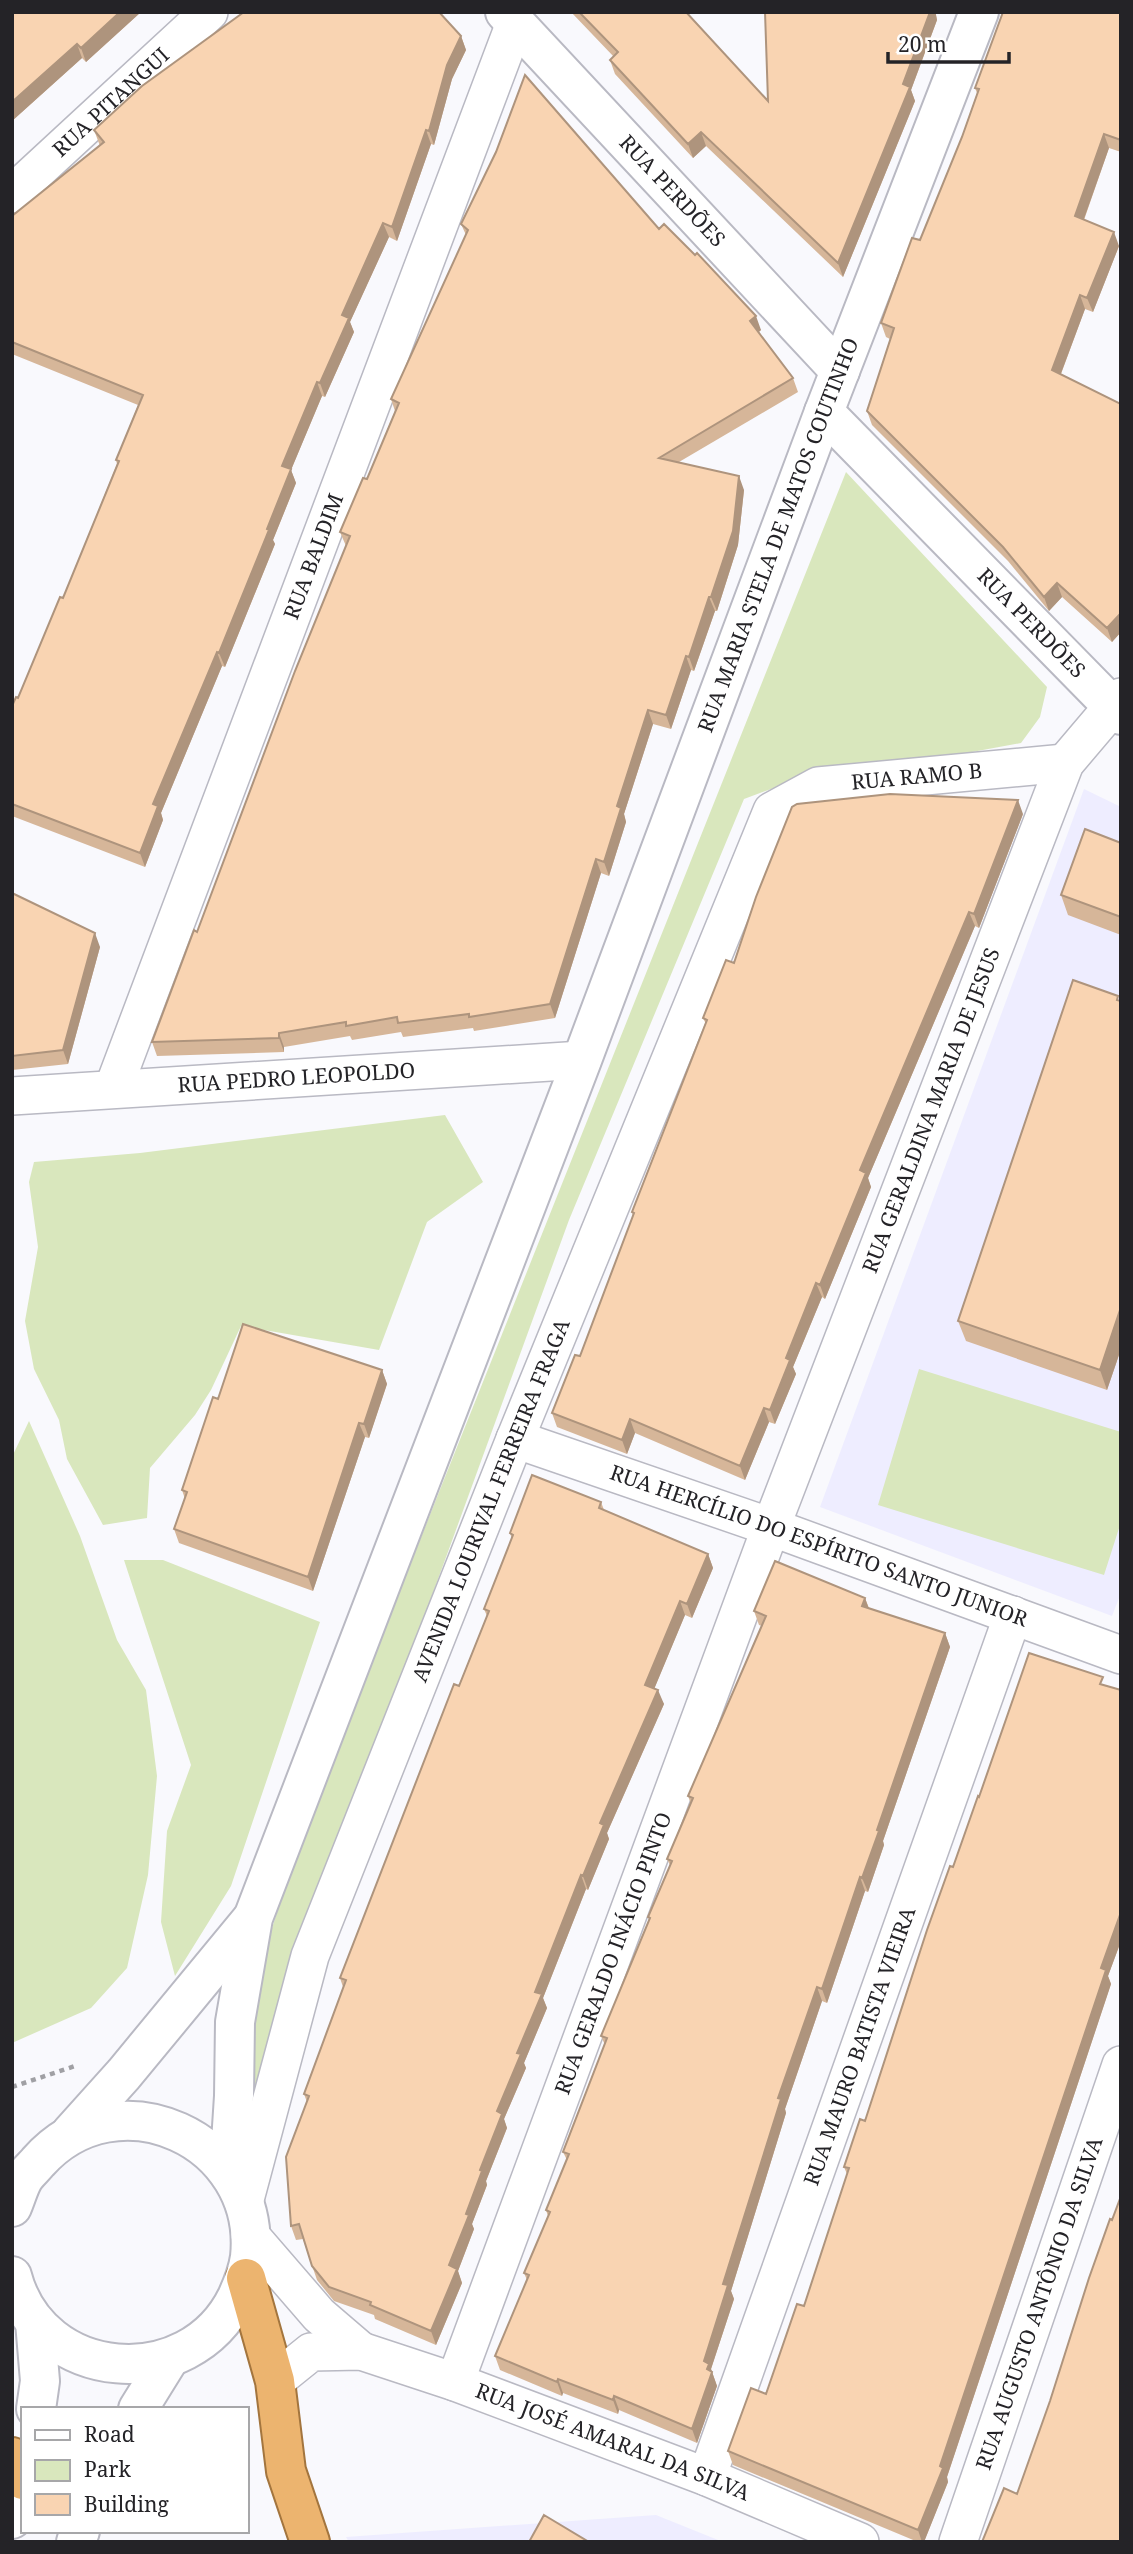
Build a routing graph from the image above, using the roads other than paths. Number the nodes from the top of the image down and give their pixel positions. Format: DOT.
graph roads {
  1 [pos="209,12"];
  2 [pos="979,12"];
  3 [pos="510,18"];
  4 [pos="12,194"];
  5 [pos="840,371"];
  6 [pos="824,412"];
  7 [pos="1117,706"];
  8 [pos="1065,763"];
  9 [pos="772,811"];
  10 [pos="582,1059"];
  11 [pos="113,1089"];
  12 [pos="12,1096"];
  13 [pos="515,1439"];
  14 [pos="771,1527"];
  15 [pos="1013,1615"];
  16 [pos="1120,1652"];
  17 [pos="253,1918"];
  18 [pos="1121,2065"];
  19 [pos="60,2141"];
  20 [pos="12,2159"];
  21 [pos="241,2204"];
  22 [pos="12,2207"];
  23 [pos="12,2276"];
  24 [pos="246,2278"];
  25 [pos="35,2322"];
  26 [pos="361,2351"];
  27 [pos="169,2359"];
  28 [pos="275,2381"];
  29 [pos="455,2382"];
  30 [pos="36,2407"];
  31 [pos="139,2407"];
  32 [pos="12,2457"];
  33 [pos="21,2477"];
  34 [pos="707,2477"];
  35 [pos="21,2489"];
  36 [pos="12,2519"];
  37 [pos="310,2542"];
  38 [pos="860,2542"];
  39 [pos="958,2542"];
  1 -- 4 [label="street, RUA PITANGUI"];
  2 -- 5 [label="street, RUA MARIA STELA DE MATOS COUTINHO"];
  3 -- 5 [label="street, RUA PERDÕES"];
  3 -- 11 [label="street, RUA BALDIM"];
  5 -- 6 [label="street, RUA MARIA STELA DE MATOS COUTINHO"];
  6 -- 7 [label="street, RUA PERDÕES"];
  6 -- 10 [label="street, RUA MARIA STELA DE MATOS COUTINHO"];
  7 -- 8 [label="street, RUA GERALDINA MARIA DE JESUS"];
  8 -- 9 [label="street, RUA RAMO B"];
  8 -- 14 [label="street, RUA GERALDINA MARIA DE JESUS"];
  9 -- 13 [label="street, AVENIDA LOURIVAL FERREIRA FRAGA"];
  10 -- 11 [label="street, RUA PEDRO LEOPOLDO"];
  10 -- 17 [label="street"];
  11 -- 12 [label="street, RUA PEDRO LEOPOLDO"];
  13 -- 14 [label="street, RUA HERCÍLIO DO ESPÍRITO SANTO JUNIOR"];
  13 -- 21 [label="street, AVENIDA LOURIVAL FERREIRA FRAGA"];
  14 -- 15 [label="street, RUA HERCÍLIO DO ESPÍRITO SANTO JUNIOR"];
  14 -- 29 [label="street, RUA GERALDO INÁCIO PINTO"];
  15 -- 16 [label="street, RUA HERCÍLIO DO ESPÍRITO SANTO JUNIOR"];
  15 -- 34 [label="street, RUA MAURO BATISTA VIEIRA"];
  17 -- 19 [label="street"];
  17 -- 21 [label="street"];
  18 -- 39 [label="street, RUA AUGUSTO ANTÔNIO DA SILVA"];
  19 -- 20 [label="street"];
  19 -- 21 [label="street"];
  19 -- 22 [label="street"];
  21 -- 24 [label="street"];
  21 -- 26 [label="street, RUA JOSÉ AMARAL DA SILVA"];
  23 -- 25 [label="street"];
  24 -- 27 [label="street"];
  24 -- 28 [label="highway"];
  25 -- 27 [label="street"];
  25 -- 30 [label="street"];
  26 -- 28 [label="street, RUA JOSÉ AMARAL DA SILVA"];
  26 -- 29 [label="street, RUA JOSÉ AMARAL DA SILVA"];
  27 -- 31 [label="street"];
  28 -- 37 [label="highway"];
  29 -- 34 [label="street, RUA JOSÉ AMARAL DA SILVA"];
  32 -- 33 [label="highway"];
  34 -- 38 [label="street, RUA JOSÉ AMARAL DA SILVA"];
  35 -- 36 [label="street"];
}
